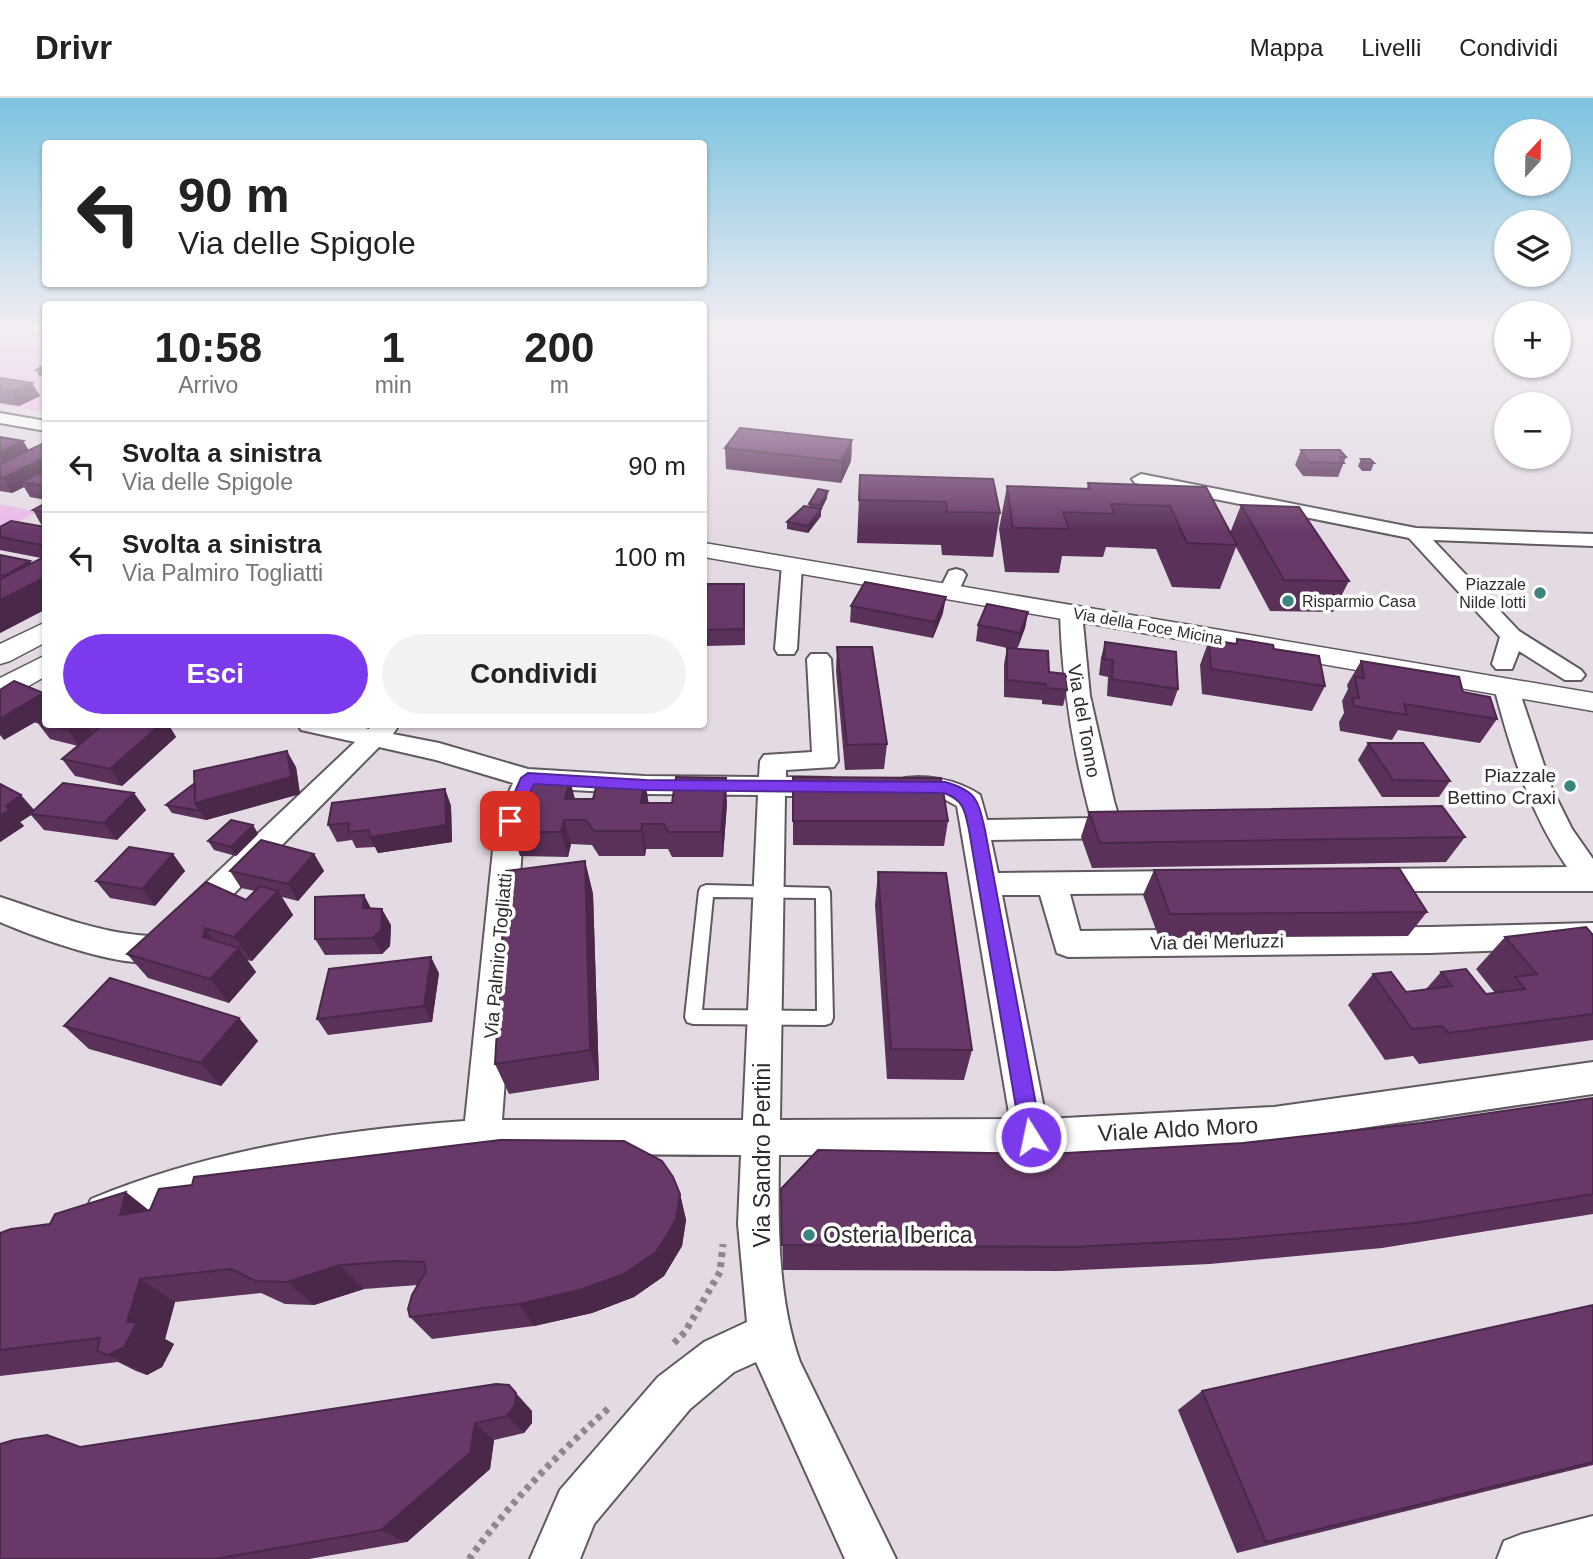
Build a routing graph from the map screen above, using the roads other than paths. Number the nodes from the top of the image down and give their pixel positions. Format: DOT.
graph roads {
  1 [pos="42,415"];
  2 [pos="10,422"];
  3 [pos="42,426"];
  4 [pos="1142,479"];
  5 [pos="707,534"];
  6 [pos="1416,534"];
  7 [pos="1593,540"];
  8 [pos="707,551"];
  9 [pos="792,565"];
  10 [pos="952,584"];
  11 [pos="1072,613"];
  12 [pos="42,632"];
  13 [pos="1511,636"];
  14 [pos="786,649"];
  15 [pos="1,654"];
  16 [pos="819,659"];
  17 [pos="42,666"];
  18 [pos="1505,675"];
  19 [pos="1583,677"];
  20 [pos="0,690"];
  21 [pos="1593,702"];
  22 [pos="345,728"];
  23 [pos="380,732"];
  24 [pos="528,778"];
  25 [pos="771,786"];
  26 [pos="1149,827"];
  27 [pos="1108,828"];
  28 [pos="977,830"];
  29 [pos="1592,879"];
  30 [pos="1350,880"];
  31 [pos="1390,880"];
  32 [pos="1214,882"];
  33 [pos="986,884"];
  34 [pos="1052,884"];
  35 [pos="768,891"];
  36 [pos="0,909"];
  37 [pos="1593,934"];
  38 [pos="1429,940"];
  39 [pos="764,1018"];
  40 [pos="1593,1078"];
  41 [pos="760,1137"];
  42 [pos="1031,1137"];
  43 [pos="482,1138"];
  44 [pos="76,1223"];
  45 [pos="769,1334"];
  46 [pos="1593,1541"];
  47 [pos="555,1559"];
  48 [pos="871,1559"];
  49 [pos="1522,1559"];
  1 -- 2 [label="street"];
  2 -- 3 [label="street"];
  4 -- 6 [label="street"];
  5 -- 10 [label="street, Via della Foce Micina"];
  6 -- 7 [label="street"];
  6 -- 13 [label="street"];
  8 -- 9 [label="street, Via della Foce Micina"];
  9 -- 10 [label="street, Via della Foce Micina"];
  9 -- 14 [label="street"];
  10 -- 11 [label="street, Via della Foce Micina"];
  10 -- 18 [label="street, Via della Foce Micina"];
  11 -- 18 [label="street, Via della Foce Micina"];
  11 -- 27 [label="street, Via del Tonno"];
  12 -- 15 [label="street"];
  13 -- 18 [label="street"];
  13 -- 19 [label="street"];
  16 -- 25 [label="street"];
  17 -- 20 [label="street"];
  18 -- 19 [label="street, Via della Foce Micina"];
  18 -- 21 [label="street, Via della Foce Micina"];
  18 -- 29 [label="street"];
  22 -- 23 [label="street"];
  23 -- 24 [label="street"];
  23 -- 36 [label="street"];
  24 -- 25 [label="street"];
  24 -- 43 [label="street, Via Palmiro Togliatti"];
  25 -- 28 [label="street"];
  25 -- 35 [label="street, Via Sandro Pertini"];
  26 -- 27 [label="street"];
  27 -- 28 [label="street"];
  28 -- 33 [label="street"];
  29 -- 31 [label="street"];
  30 -- 31 [label="street"];
  31 -- 38 [label="street"];
  32 -- 34 [label="street"];
  33 -- 34 [label="street"];
  33 -- 42 [label="street"];
  34 -- 38 [label="street, Via dei Merluzzi"];
  35 -- 39 [label="street, Via Sandro Pertini"];
  35 -- 39 [label="lane"];
  35 -- 39 [label="lane"];
  37 -- 38 [label="street, Via dei Merluzzi"];
  39 -- 41 [label="street, Via Sandro Pertini"];
  40 -- 42 [label="street, Viale Aldo Moro"];
  41 -- 42 [label="street, Viale Aldo Moro"];
  41 -- 43 [label="street, Viale Aldo Moro"];
  41 -- 45 [label="street, Via Sandro Pertini"];
  43 -- 44 [label="street, Viale Aldo Moro"];
  45 -- 47 [label="street"];
  45 -- 48 [label="street, Via Sandro Pertini"];
  46 -- 49 [label="street"];
}
